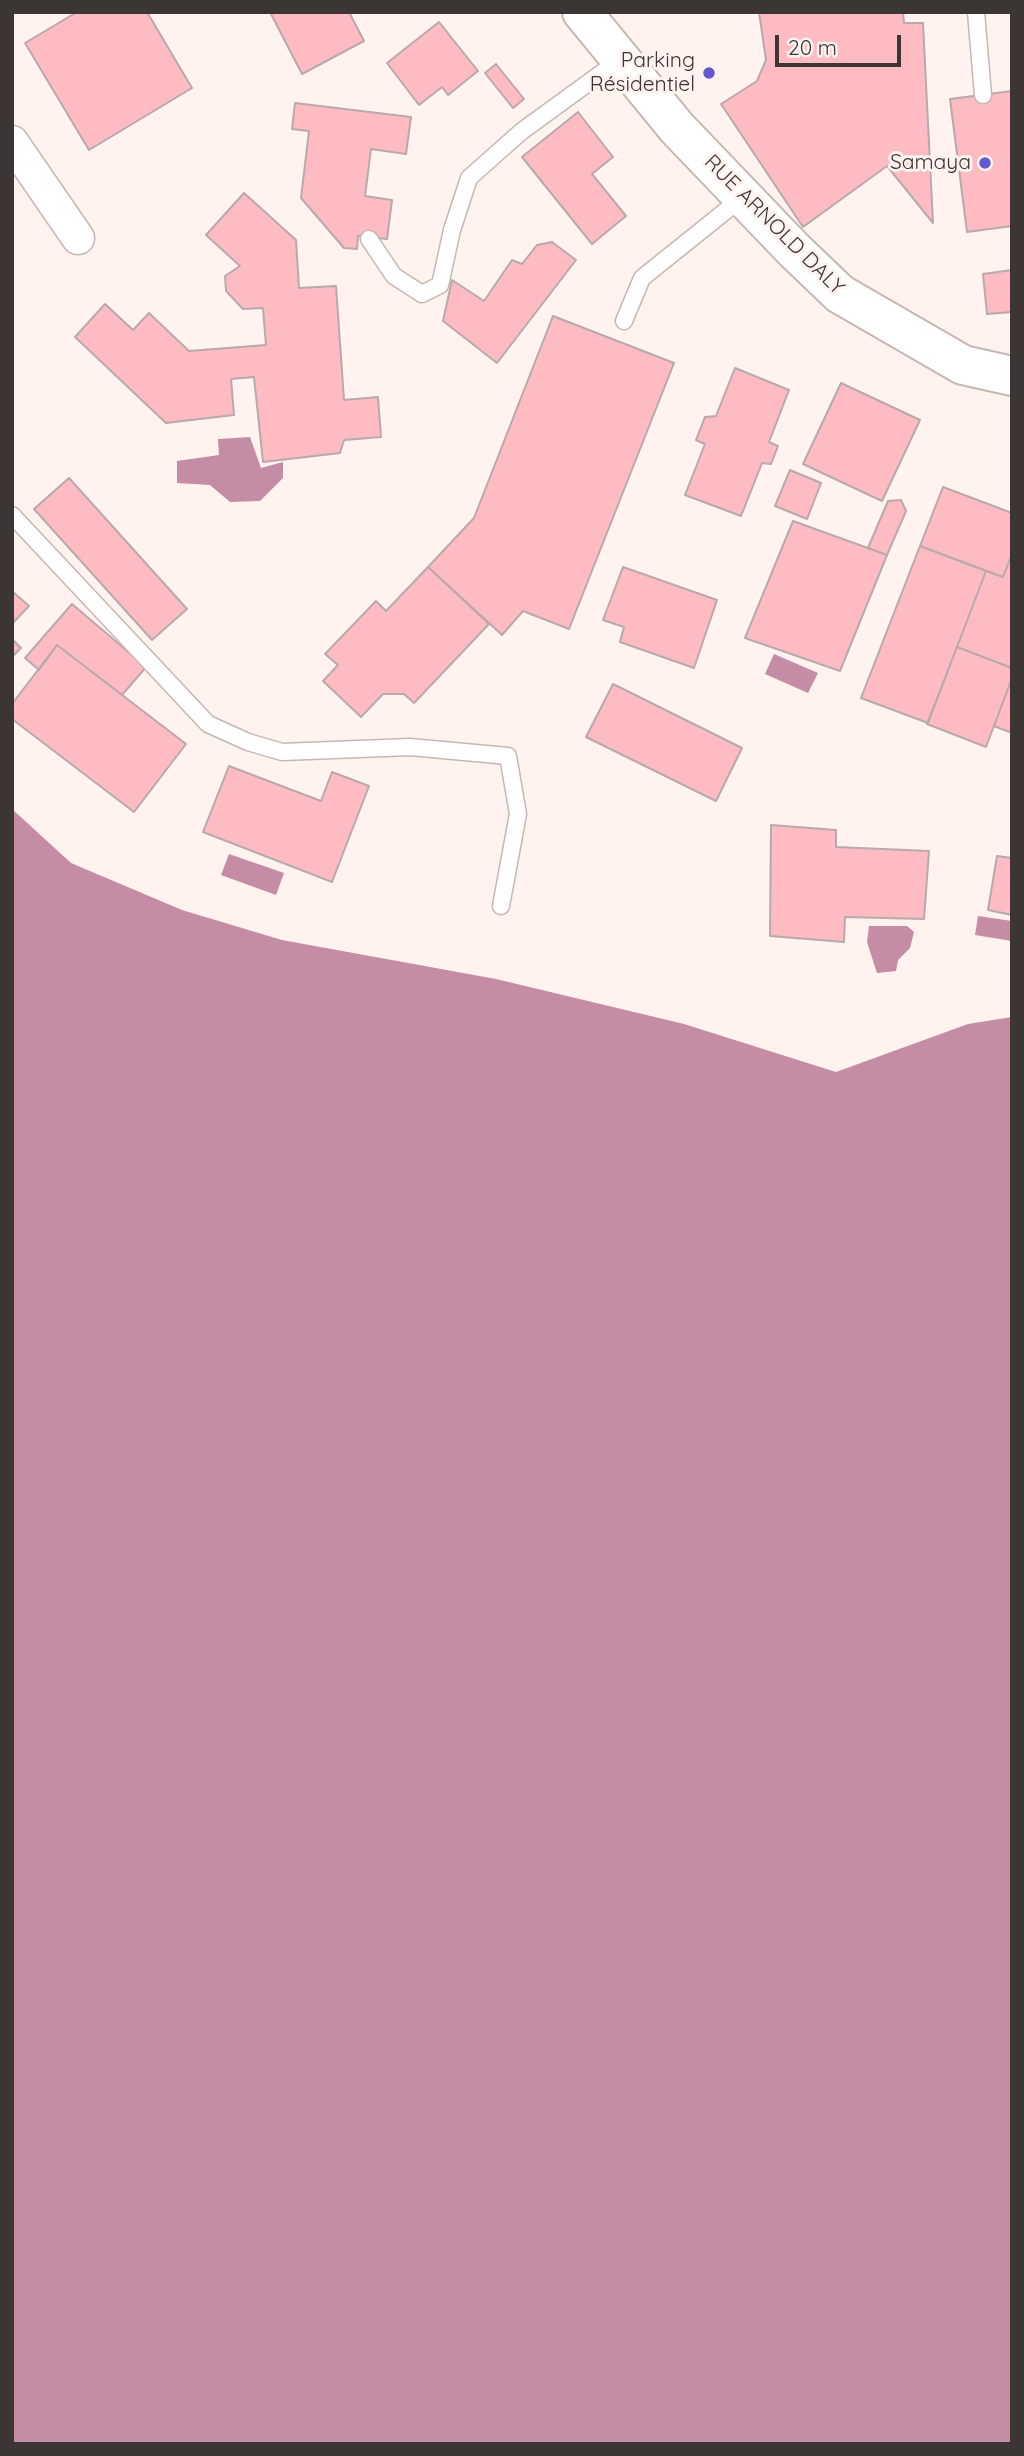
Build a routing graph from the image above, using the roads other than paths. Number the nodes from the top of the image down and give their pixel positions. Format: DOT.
graph roads {
  1 [pos="582,12"];
  2 [pos="976,12"];
  3 [pos="621,59"];
  4 [pos="983,95"];
  5 [pos="12,142"];
  6 [pos="743,197"];
  7 [pos="78,238"];
  8 [pos="369,239"];
  9 [pos="624,321"];
  10 [pos="1012,376"];
  11 [pos="12,515"];
  12 [pos="501,906"];
  1 -- 3 [label="street, RUE ARNOLD DALY"];
  2 -- 4 [label="lane"];
  3 -- 6 [label="street, RUE ARNOLD DALY"];
  3 -- 8 [label="lane"];
  5 -- 7 [label="street"];
  6 -- 9 [label="lane"];
  6 -- 10 [label="street, RUE ARNOLD DALY"];
  11 -- 12 [label="lane"];
}
